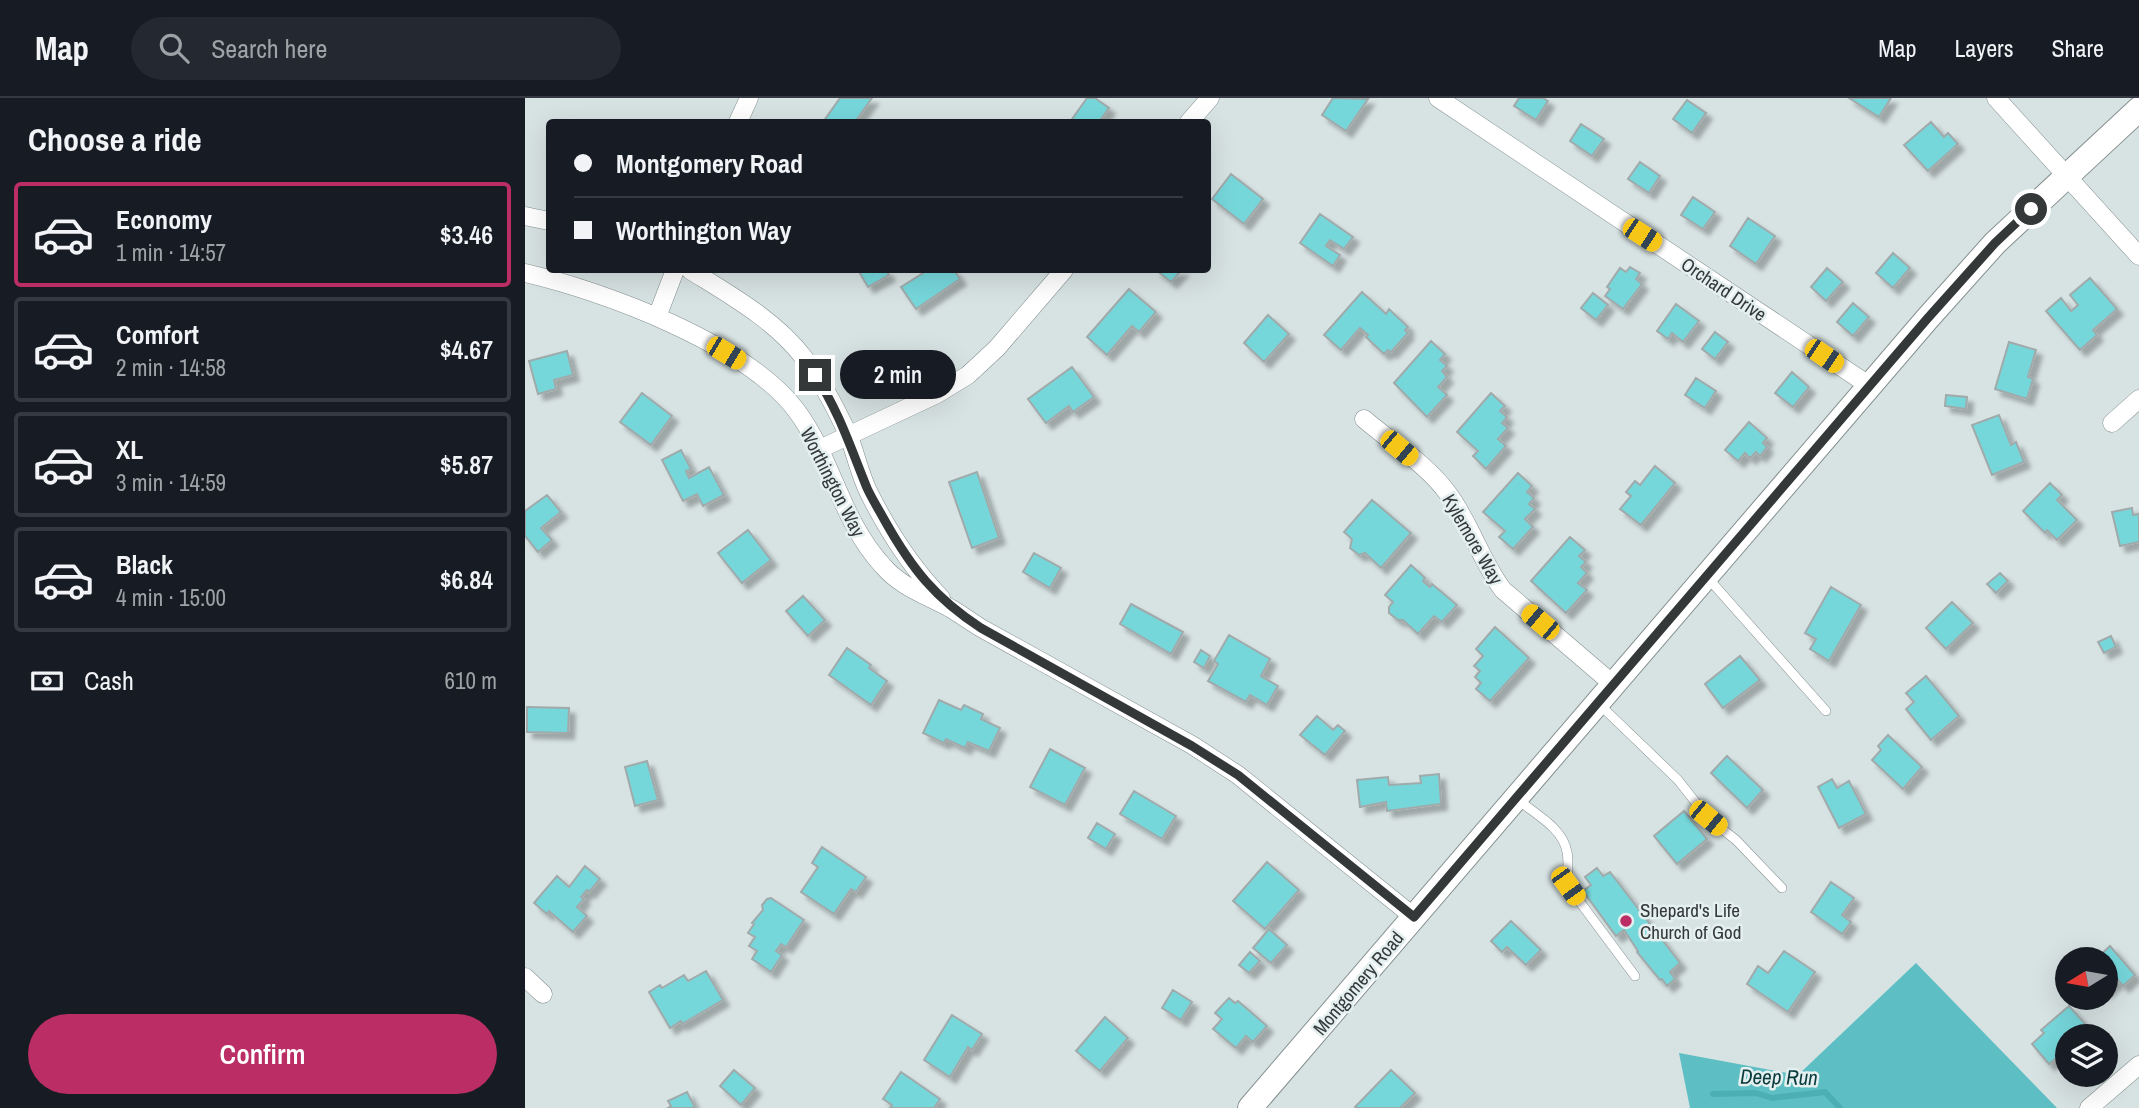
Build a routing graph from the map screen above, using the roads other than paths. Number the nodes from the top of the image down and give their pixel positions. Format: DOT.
graph roads {
  1 [pos="749,98"];
  2 [pos="1210,98"];
  3 [pos="1438,98"];
  4 [pos="1996,98"];
  5 [pos="2139,109"];
  6 [pos="739,119"];
  7 [pos="1192,119"];
  8 [pos="2066,174"];
  9 [pos="525,216"];
  10 [pos="546,220"];
  11 [pos="2139,256"];
  12 [pos="525,273"];
  13 [pos="674,273"];
  14 [pos="695,273"];
  15 [pos="1061,273"];
  16 [pos="657,317"];
  17 [pos="1870,386"];
  18 [pos="2139,399"];
  19 [pos="1364,419"];
  20 [pos="2112,423"];
  21 [pos="848,436"];
  22 [pos="820,449"];
  23 [pos="1707,577"];
  24 [pos="951,608"];
  25 [pos="1606,694"];
  26 [pos="1826,711"];
  27 [pos="1516,798"];
  28 [pos="1782,888"];
  29 [pos="1414,917"];
  30 [pos="1635,976"];
  31 [pos="525,977"];
  32 [pos="543,994"];
  33 [pos="2139,1065"];
  34 [pos="1250,1108"];
  35 [pos="2089,1108"];
  1 -- 6 [label="street"];
  2 -- 7 [label="street"];
  3 -- 17 [label="street, Orchard Drive"];
  4 -- 8 [label="street"];
  5 -- 8 [label="main road, Montgomery Road"];
  8 -- 11 [label="street"];
  8 -- 17 [label="main road, Montgomery Road"];
  9 -- 10 [label="street"];
  12 -- 16 [label="street, Worthington Way"];
  13 -- 16 [label="street"];
  14 -- 21 [label="street, Worthington Way"];
  15 -- 21 [label="street"];
  16 -- 22 [label="street, Worthington Way"];
  17 -- 23 [label="main road, Montgomery Road"];
  18 -- 20 [label="street"];
  19 -- 25 [label="street, Kylemore Way"];
  21 -- 22 [label="street"];
  21 -- 24 [label="street, Worthington Way"];
  22 -- 24 [label="street, Worthington Way"];
  23 -- 25 [label="main road, Montgomery Road"];
  23 -- 26 [label="lane"];
  24 -- 29 [label="street, Worthington Way"];
  25 -- 27 [label="main road, Montgomery Road"];
  25 -- 28 [label="lane"];
  27 -- 29 [label="main road, Montgomery Road"];
  27 -- 30 [label="lane"];
  29 -- 34 [label="main road, Montgomery Road"];
  31 -- 32 [label="street"];
  33 -- 35 [label="street"];
}
